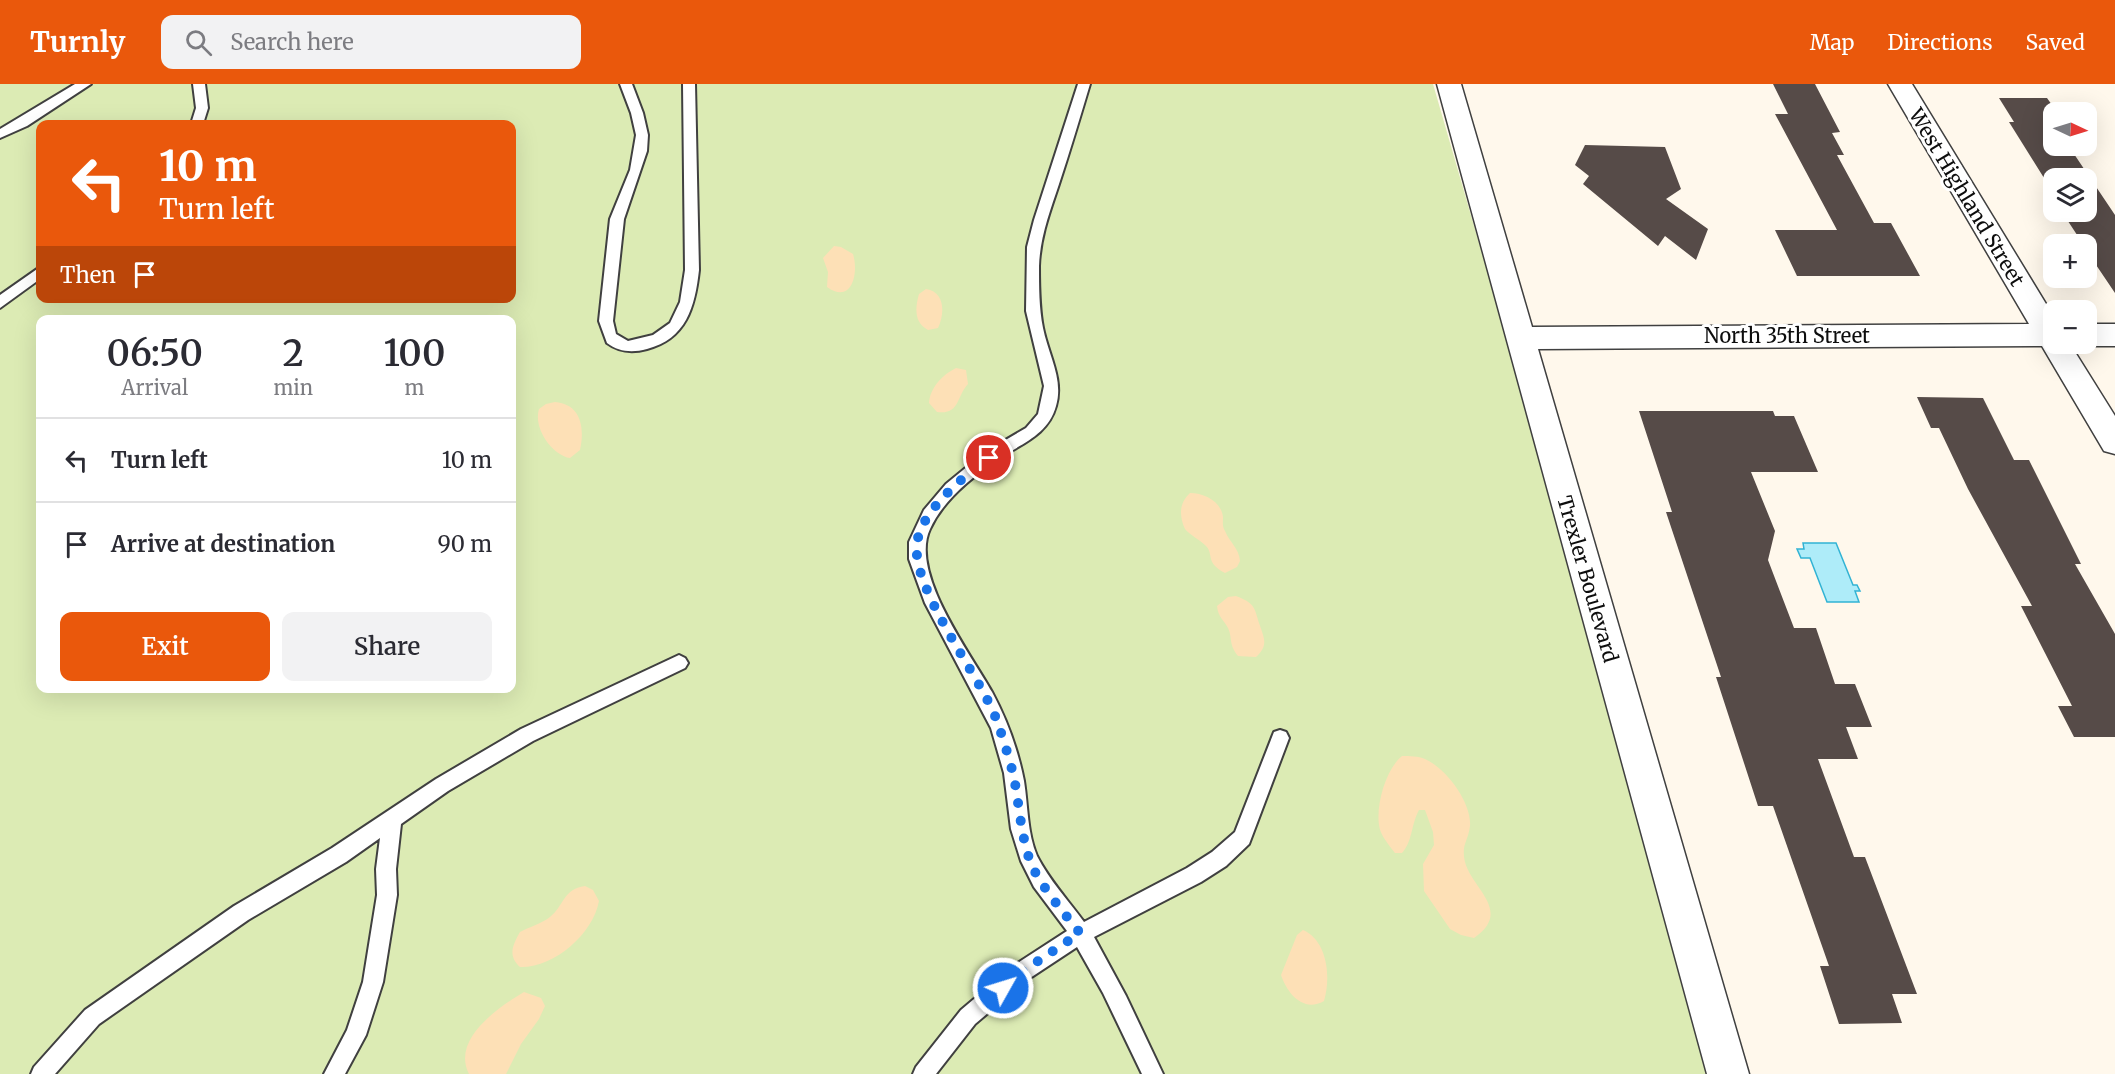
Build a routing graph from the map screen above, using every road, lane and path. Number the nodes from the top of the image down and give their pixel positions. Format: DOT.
graph roads {
  1 [pos="85,84"];
  2 [pos="199,84"];
  3 [pos="626,84"];
  4 [pos="689,84"];
  5 [pos="1084,84"];
  6 [pos="1449,84"];
  7 [pos="1900,84"];
  8 [pos="198,120"];
  9 [pos="0,134"];
  10 [pos="36,275"];
  11 [pos="0,303"];
  12 [pos="2043,322"];
  13 [pos="2097,335"];
  14 [pos="2115,335"];
  15 [pos="1520,338"];
  16 [pos="2043,339"];
  17 [pos="2062,354"];
  18 [pos="2115,442"];
  19 [pos="680,663"];
  20 [pos="1280,738"];
  21 [pos="392,820"];
  22 [pos="1080,933"];
  23 [pos="41,1074"];
  24 [pos="334,1074"];
  25 [pos="923,1074"];
  26 [pos="1153,1074"];
  27 [pos="1728,1074"];
  1 -- 9 [label="lane"];
  2 -- 8 [label="lane"];
  3 -- 4 [label="lane"];
  5 -- 22 [label="lane"];
  6 -- 15 [label="street, Trexler Boulevard"];
  7 -- 12 [label="street, West Highland Street"];
  10 -- 11 [label="lane"];
  13 -- 14 [label="street"];
  15 -- 16 [label="street, North 35th Street"];
  15 -- 27 [label="street, Trexler Boulevard"];
  17 -- 18 [label="street, West Highland Street"];
  19 -- 21 [label="lane"];
  20 -- 22 [label="lane"];
  21 -- 23 [label="lane"];
  21 -- 24 [label="lane"];
  22 -- 25 [label="lane"];
  22 -- 26 [label="lane"];
}
